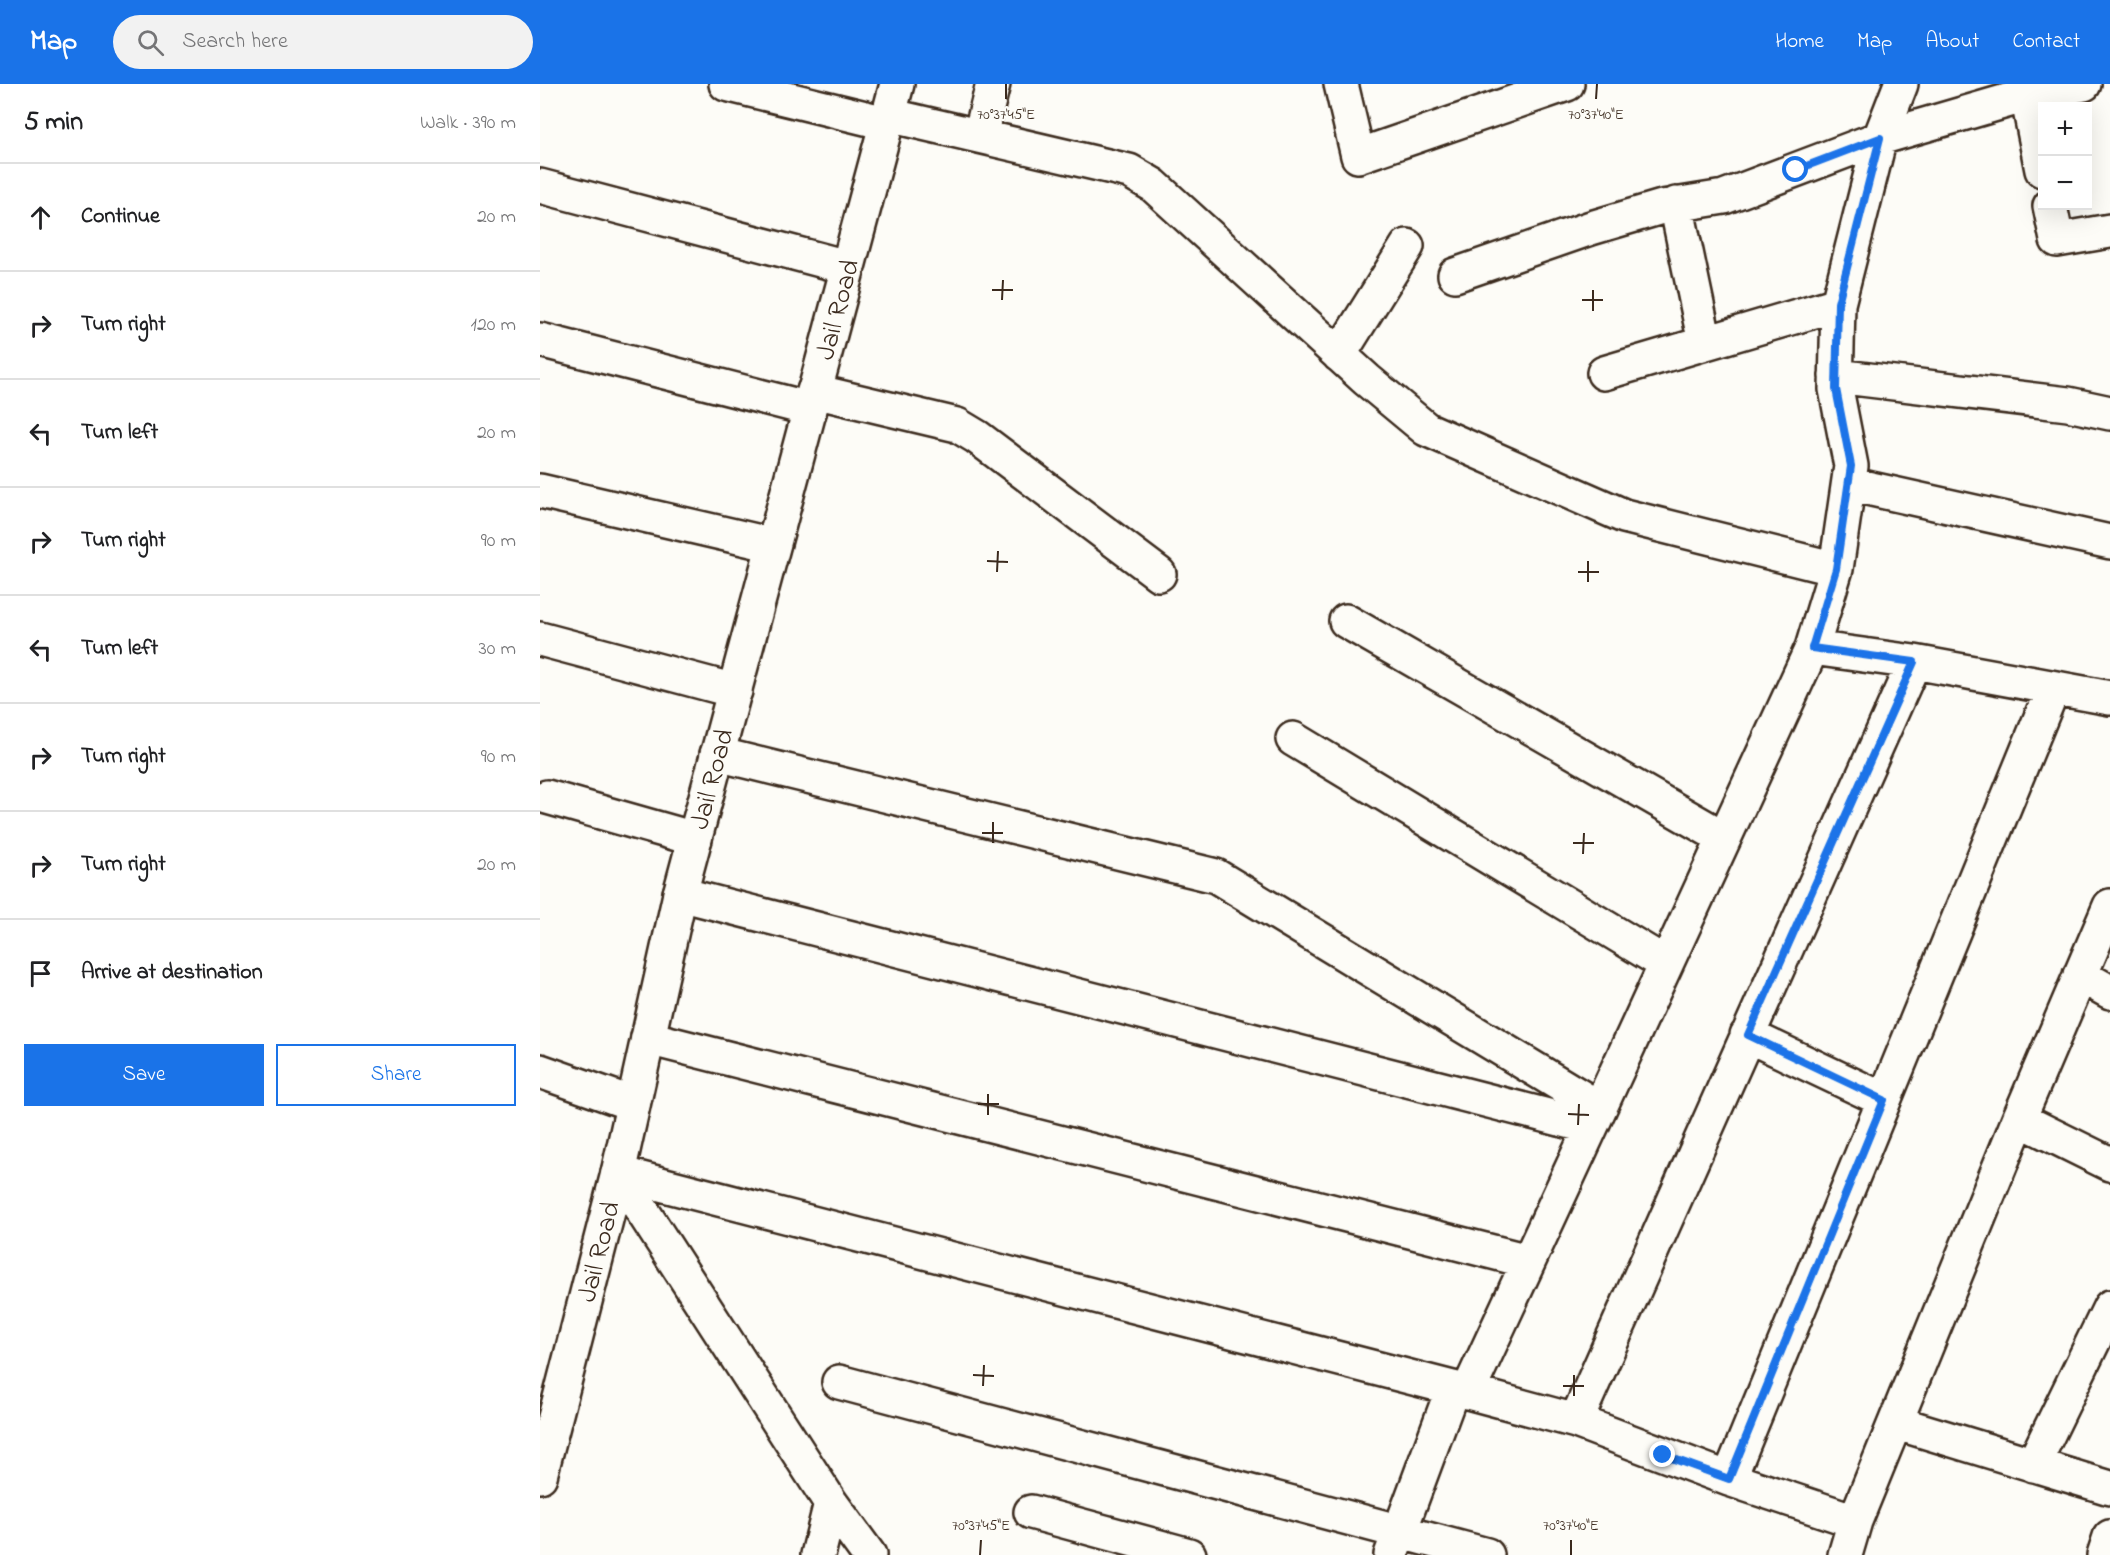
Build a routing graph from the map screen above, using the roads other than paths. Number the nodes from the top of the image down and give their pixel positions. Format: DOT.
graph roads {
  1 [pos="726,84"];
  2 [pos="897,84"];
  3 [pos="993,84"];
  4 [pos="1341,84"];
  5 [pos="1567,84"];
  6 [pos="1901,84"];
  7 [pos="2084,84"];
  8 [pos="2027,95"];
  9 [pos="887,119"];
  10 [pos="980,136"];
  11 [pos="1880,138"];
  12 [pos="2040,156"];
  13 [pos="540,186"];
  14 [pos="1677,204"];
  15 [pos="2051,210"];
  16 [pos="2110,231"];
  17 [pos="1407,246"];
  18 [pos="848,267"];
  19 [pos="1455,275"];
  20 [pos="1838,303"];
  21 [pos="540,340"];
  22 [pos="1705,343"];
  23 [pos="1339,355"];
  24 [pos="1604,373"];
  25 [pos="1836,376"];
  26 [pos="812,400"];
  27 [pos="2110,414"];
  28 [pos="1848,483"];
  29 [pos="540,491"];
  30 [pos="2110,542"];
  31 [pos="773,545"];
  32 [pos="1836,569"];
  33 [pos="1159,574"];
  34 [pos="1346,621"];
  35 [pos="540,639"];
  36 [pos="1812,648"];
  37 [pos="1914,662"];
  38 [pos="2053,688"];
  39 [pos="735,691"];
  40 [pos="2110,698"];
  41 [pos="1293,739"];
  42 [pos="717,754"];
  43 [pos="547,797"];
  44 [pos="1724,838"];
  45 [pos="695,839"];
  46 [pos="680,894"];
  47 [pos="2110,906"];
  48 [pos="1666,964"];
  49 [pos="2080,975"];
  50 [pos="2110,992"];
  51 [pos="1748,1035"];
  52 [pos="648,1038"];
  53 [pos="540,1071"];
  54 [pos="1884,1100"];
  55 [pos="633,1104"];
  56 [pos="1595,1117"];
  57 [pos="2019,1119"];
  58 [pos="2110,1164"];
  59 [pos="618,1173"];
  60 [pos="1528,1261"];
  61 [pos="2110,1307"];
  62 [pos="840,1382"];
  63 [pos="1460,1390"];
  64 [pos="1576,1421"];
  65 [pos="1897,1423"];
  66 [pos="2033,1465"];
  67 [pos="540,1476"];
  68 [pos="1729,1479"];
  69 [pos="2110,1488"];
  70 [pos="831,1503"];
  71 [pos="1031,1512"];
  72 [pos="1856,1521"];
  73 [pos="2110,1537"];
  74 [pos="1396,1543"];
  75 [pos="818,1555"];
  76 [pos="869,1555"];
  77 [pos="1189,1555"];
  78 [pos="1487,1555"];
  79 [pos="1845,1555"];
  80 [pos="2104,1555"];
  1 -- 9 [label="street"];
  2 -- 9 [label="street, Jail Road"];
  3 -- 10 [label="street"];
  4 -- 5 [label="street"];
  6 -- 11 [label="street"];
  7 -- 8 [label="street"];
  8 -- 11 [label="street"];
  8 -- 12 [label="street"];
  9 -- 10 [label="street"];
  9 -- 18 [label="street, Jail Road"];
  10 -- 23 [label="street"];
  11 -- 14 [label="street"];
  11 -- 20 [label="street"];
  13 -- 18 [label="street"];
  14 -- 19 [label="street"];
  14 -- 22 [label="street"];
  15 -- 16 [label="street"];
  17 -- 23 [label="street"];
  18 -- 26 [label="street, Jail Road"];
  20 -- 22 [label="street"];
  20 -- 25 [label="street"];
  21 -- 26 [label="street"];
  22 -- 24 [label="street"];
  23 -- 32 [label="street"];
  25 -- 27 [label="street"];
  25 -- 28 [label="street"];
  26 -- 31 [label="street, Jail Road"];
  26 -- 33 [label="street"];
  28 -- 30 [label="street"];
  28 -- 32 [label="street"];
  29 -- 31 [label="street"];
  31 -- 39 [label="street, Jail Road"];
  32 -- 36 [label="street"];
  34 -- 44 [label="street"];
  35 -- 39 [label="street"];
  36 -- 37 [label="street"];
  36 -- 44 [label="street"];
  37 -- 38 [label="street"];
  37 -- 51 [label="street"];
  38 -- 40 [label="street"];
  38 -- 54 [label="street"];
  39 -- 42 [label="street, Jail Road"];
  41 -- 48 [label="street"];
  42 -- 45 [label="street, Jail Road"];
  42 -- 56 [label="street"];
  43 -- 45 [label="street"];
  44 -- 48 [label="street"];
  45 -- 46 [label="street, Jail Road"];
  46 -- 52 [label="street, Jail Road"];
  46 -- 56 [label="street"];
  47 -- 49 [label="street"];
  48 -- 56 [label="street"];
  49 -- 50 [label="street"];
  49 -- 57 [label="street"];
  51 -- 54 [label="street"];
  51 -- 64 [label="street"];
  52 -- 55 [label="street, Jail Road"];
  52 -- 60 [label="street"];
  53 -- 55 [label="street"];
  54 -- 68 [label="street"];
  55 -- 59 [label="street, Jail Road"];
  56 -- 60 [label="street"];
  57 -- 58 [label="street"];
  57 -- 65 [label="street"];
  59 -- 63 [label="street"];
  59 -- 67 [label="street, Jail Road"];
  59 -- 70 [label="street"];
  60 -- 63 [label="street"];
  61 -- 66 [label="street"];
  62 -- 74 [label="street"];
  63 -- 64 [label="street"];
  63 -- 74 [label="street"];
  64 -- 68 [label="street"];
  65 -- 66 [label="street"];
  65 -- 72 [label="street"];
  66 -- 69 [label="street"];
  68 -- 72 [label="street"];
  70 -- 75 [label="street"];
  70 -- 76 [label="street"];
  71 -- 77 [label="street"];
  72 -- 79 [label="street"];
  73 -- 80 [label="street"];
  74 -- 78 [label="street"];
}
